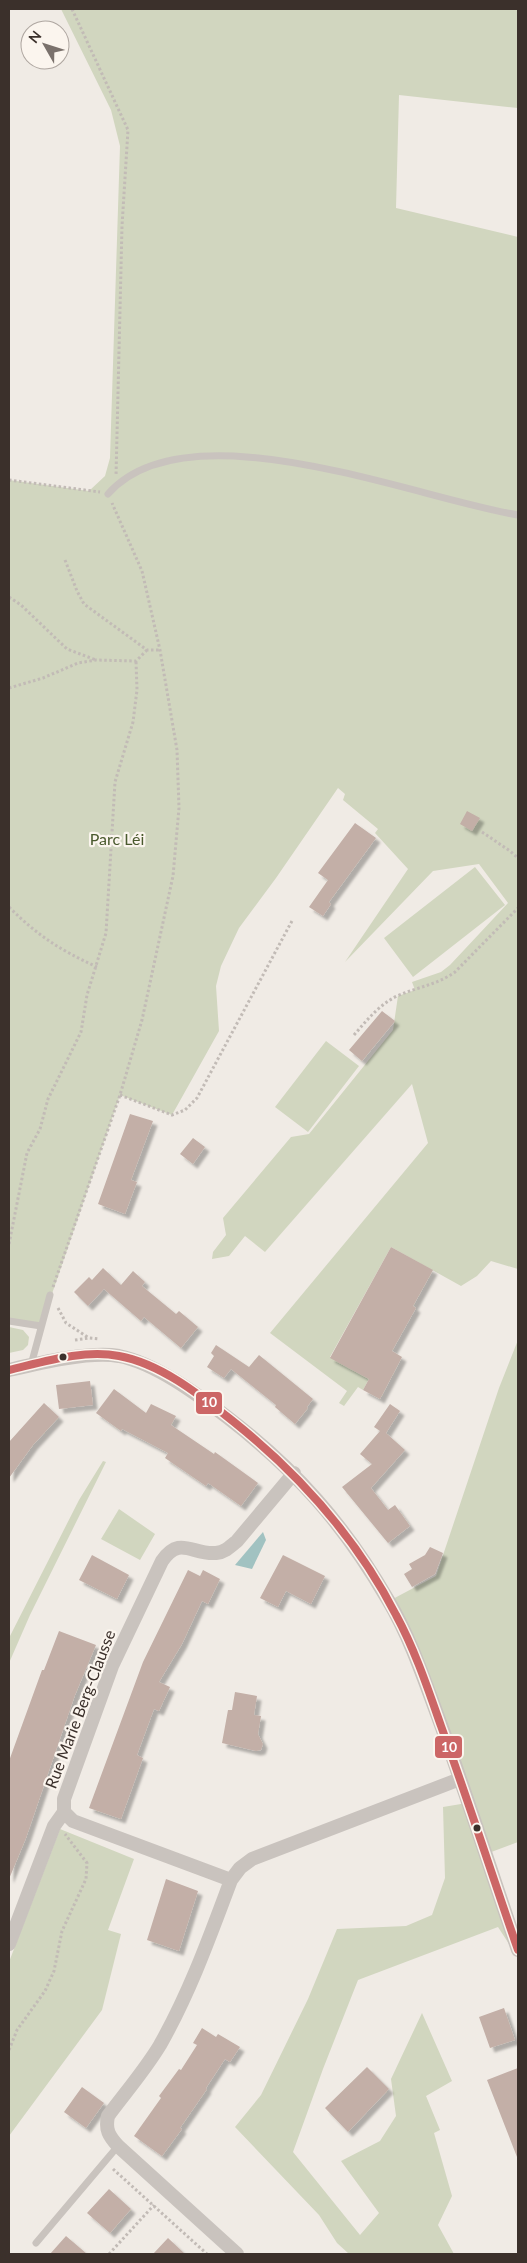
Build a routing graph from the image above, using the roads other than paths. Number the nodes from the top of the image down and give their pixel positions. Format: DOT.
graph roads {
  1 [pos="108,494"];
  2 [pos="518,516"];
  3 [pos="50,1295"];
  4 [pos="9,1321"];
  5 [pos="41,1326"];
  6 [pos="31,1365"];
  7 [pos="9,1370"];
  8 [pos="294,1473"];
  9 [pos="460,1779"];
  10 [pos="64,1812"];
  11 [pos="231,1880"];
  12 [pos="9,1944"];
  13 [pos="518,1950"];
  14 [pos="118,2146"];
  15 [pos="36,2242"];
  16 [pos="237,2254"];
  1 -- 2 [label="lane"];
  3 -- 5 [label="lane"];
  4 -- 5 [label="lane"];
  5 -- 6 [label="lane"];
  6 -- 7 [label="street"];
  6 -- 8 [label="street"];
  8 -- 9 [label="street"];
  8 -- 10 [label="street, Rue Marie Berg-Clausse"];
  9 -- 11 [label="street"];
  9 -- 13 [label="street"];
  10 -- 11 [label="street, Rue Marie Berg-Clausse"];
  10 -- 12 [label="street, Rue Marie Berg-Clausse"];
  11 -- 14 [label="street"];
  14 -- 15 [label="lane"];
  14 -- 16 [label="street"];
}
